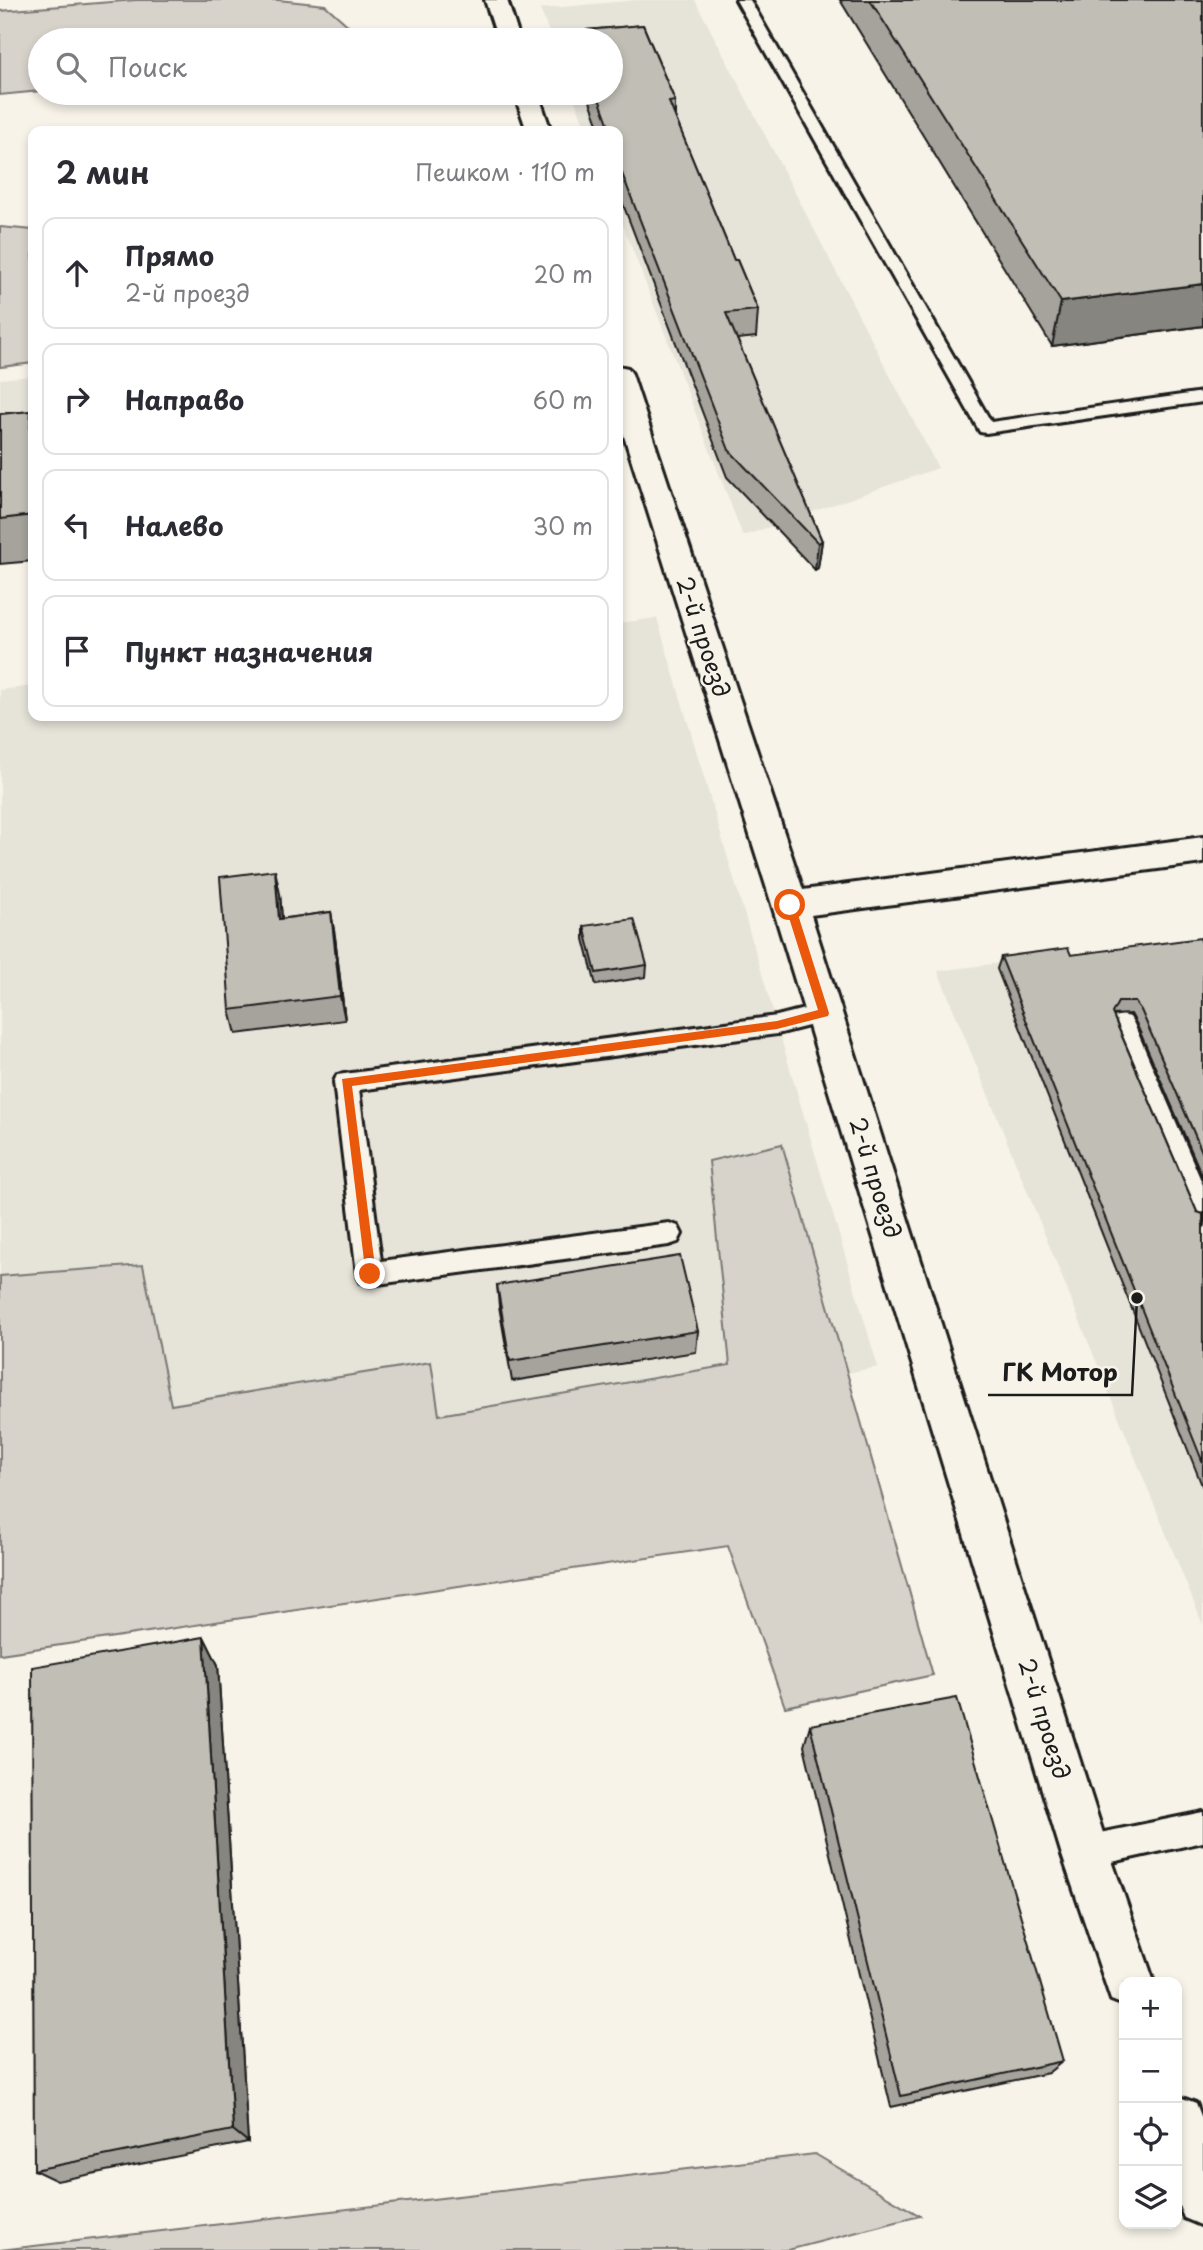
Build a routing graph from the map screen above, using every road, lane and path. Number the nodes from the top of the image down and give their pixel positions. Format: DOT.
graph roads {
  1 [pos="496,0"];
  2 [pos="743,0"];
  3 [pos="505,28"];
  4 [pos="530,105"];
  5 [pos="537,126"];
  6 [pos="623,389"];
  7 [pos="1203,397"];
  8 [pos="1203,850"];
  9 [pos="790,905"];
  10 [pos="824,1013"];
  11 [pos="1122,1024"];
  12 [pos="1203,1214"];
  13 [pos="668,1234"];
  14 [pos="1203,1826"];
  15 [pos="1085,1852"];
  16 [pos="1127,1977"];
  17 [pos="1182,2137"];
  18 [pos="1203,2199"];
  1 -- 3 [label="street"];
  2 -- 7 [label="lane"];
  4 -- 5 [label="street"];
  6 -- 9 [label="street, 2-й проезд"];
  8 -- 9 [label="street"];
  9 -- 10 [label="street, 2-й проезд"];
  10 -- 13 [label="lane"];
  10 -- 15 [label="street, 2-й проезд"];
  11 -- 12 [label="lane"];
  14 -- 15 [label="lane"];
  15 -- 16 [label="street, 2-й проезд"];
  17 -- 18 [label="street"];
}
